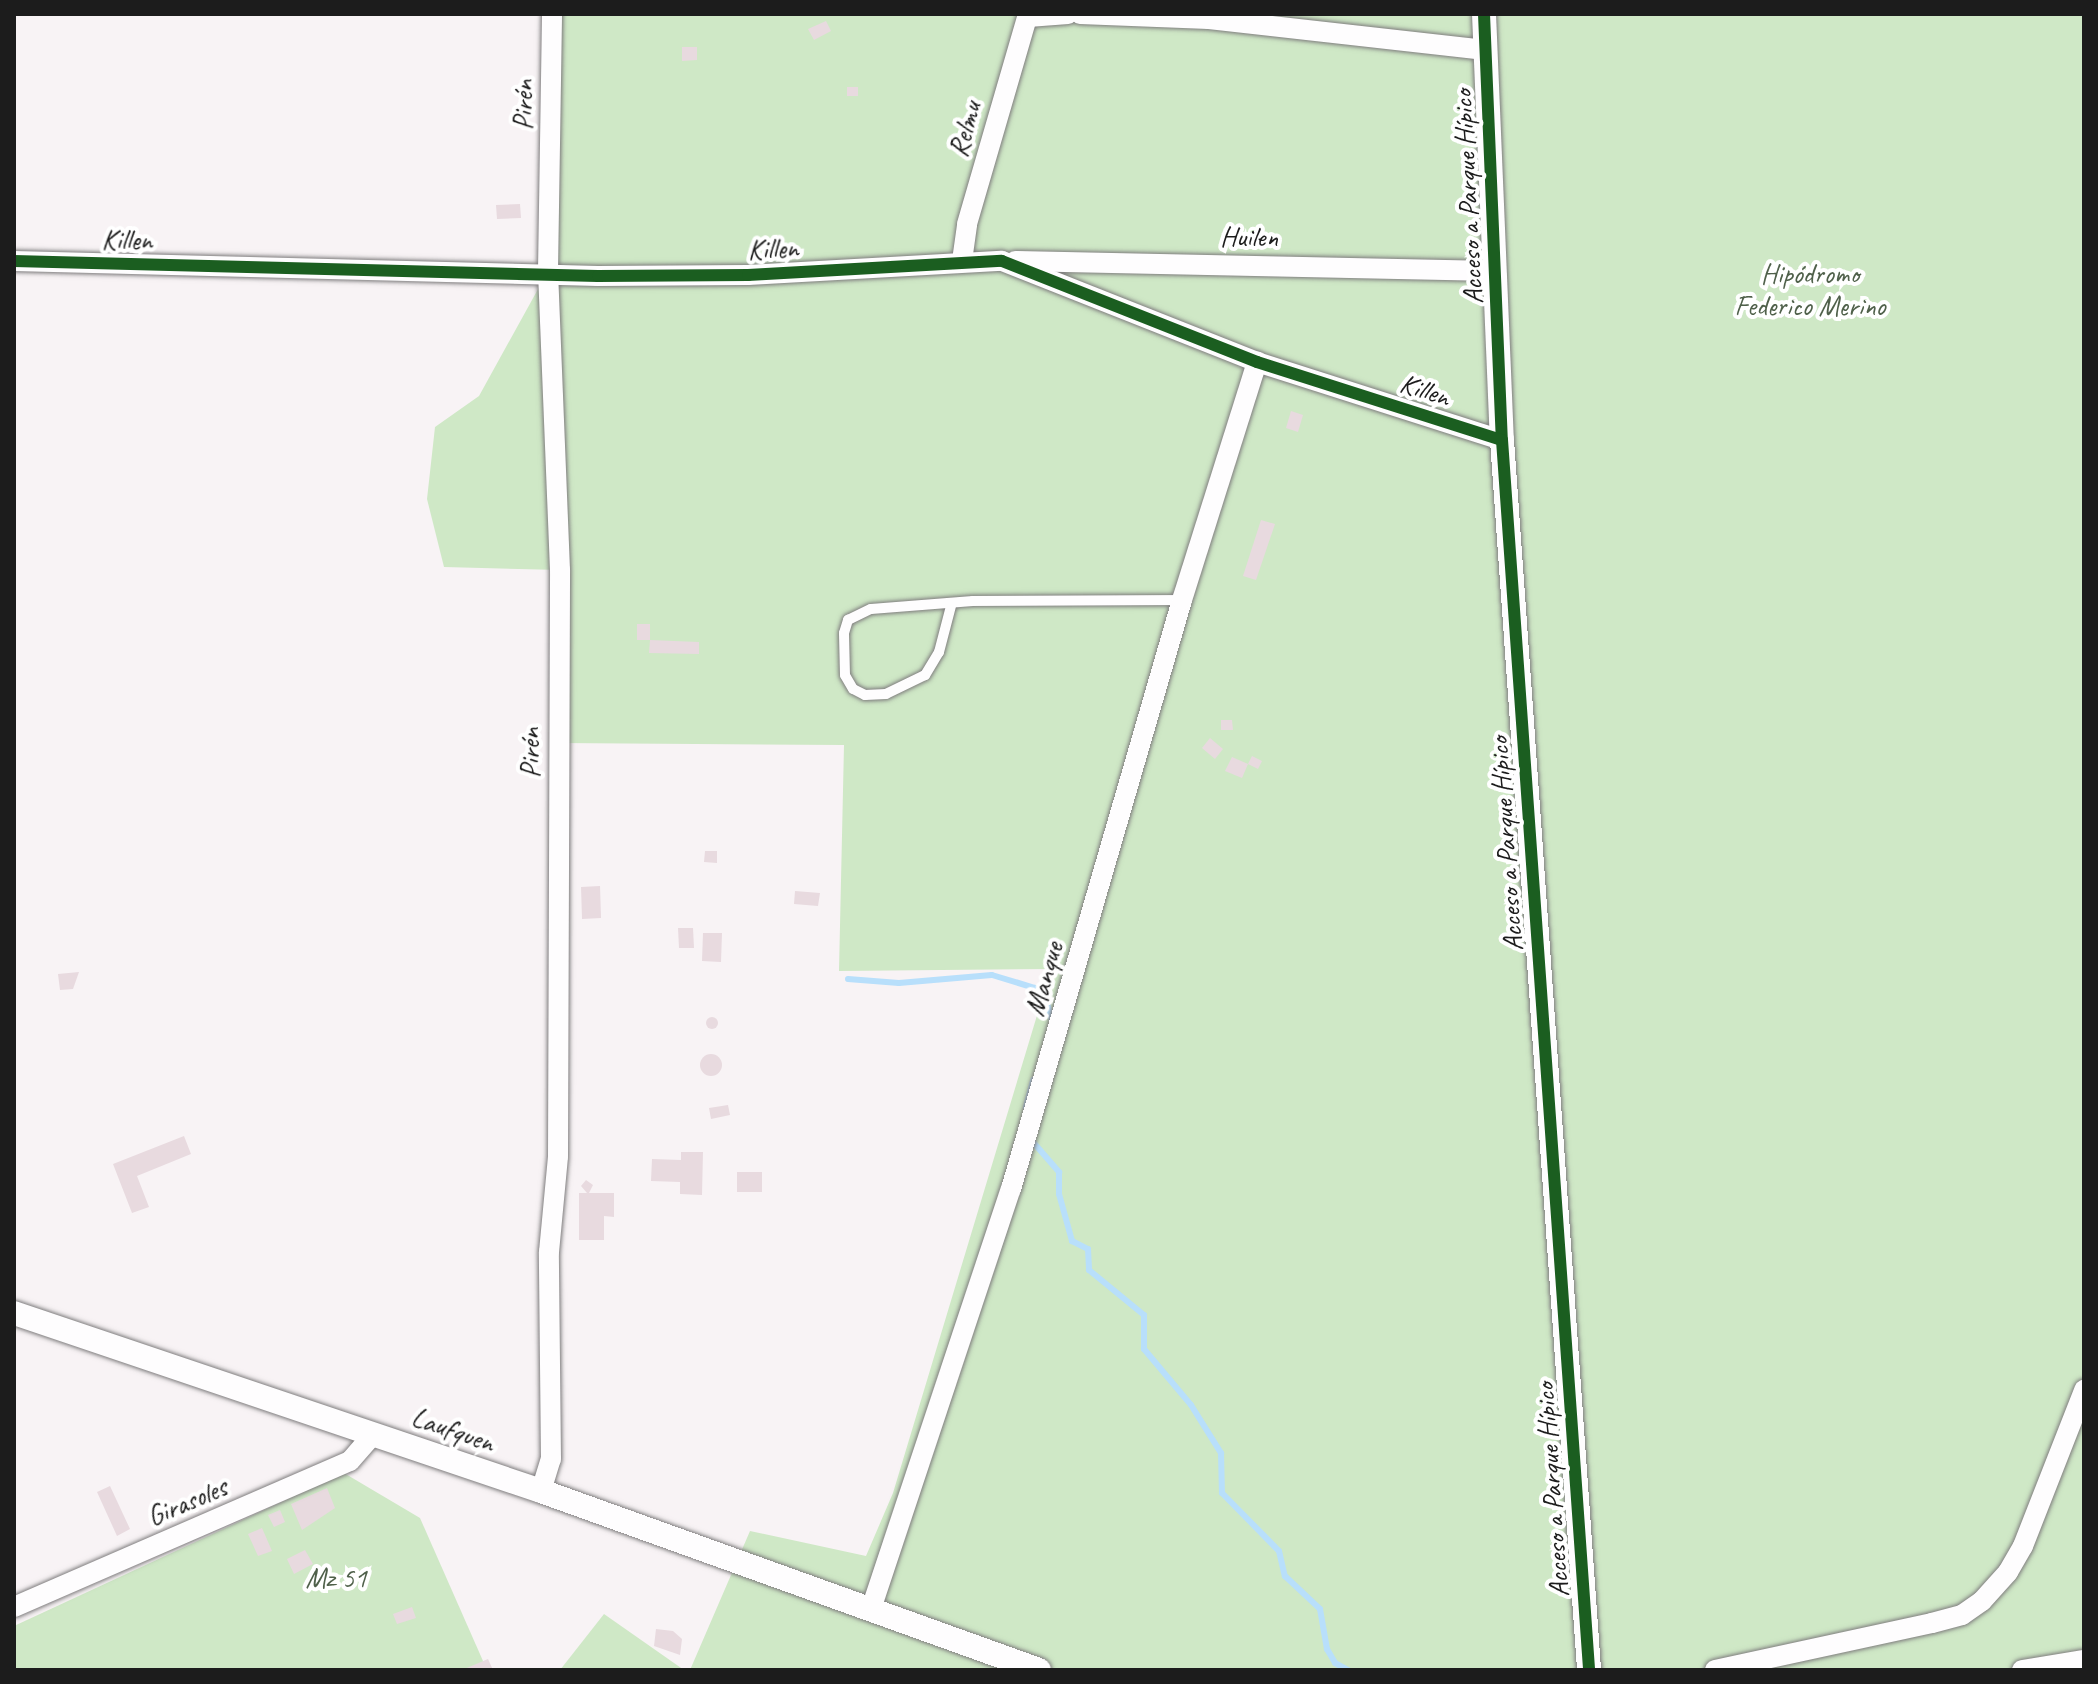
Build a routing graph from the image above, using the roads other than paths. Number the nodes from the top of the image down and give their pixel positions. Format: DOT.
graph roads {
  1 [pos="552,14"];
  2 [pos="1068,14"];
  3 [pos="1080,14"];
  4 [pos="1484,14"];
  5 [pos="1028,16"];
  6 [pos="1485,50"];
  7 [pos="14,261"];
  8 [pos="962,261"];
  9 [pos="1002,261"];
  10 [pos="548,271"];
  11 [pos="1495,271"];
  12 [pos="1257,362"];
  13 [pos="1502,440"];
  14 [pos="1182,600"];
  15 [pos="951,606"];
  16 [pos="14,1313"];
  17 [pos="2084,1390"];
  18 [pos="373,1435"];
  19 [pos="541,1491"];
  20 [pos="14,1607"];
  21 [pos="871,1609"];
  22 [pos="2084,1660"];
  23 [pos="1039,1670"];
  24 [pos="1589,1670"];
  25 [pos="1715,1670"];
  26 [pos="2022,1670"];
  1 -- 10 [label="street, Pirén"];
  2 -- 5 [label="street"];
  3 -- 6 [label="street"];
  4 -- 6 [label="street, Acceso a Parque Hípico"];
  5 -- 8 [label="street, Relmu"];
  6 -- 11 [label="street, Acceso a Parque Hípico"];
  7 -- 10 [label="street, Killen"];
  8 -- 9 [label="street, Killen"];
  8 -- 10 [label="street, Killen"];
  9 -- 11 [label="street, Huilen"];
  9 -- 12 [label="street, Killen"];
  10 -- 19 [label="street, Pirén"];
  11 -- 13 [label="street, Acceso a Parque Hípico"];
  12 -- 13 [label="street, Killen"];
  12 -- 14 [label="street, Manque"];
  13 -- 24 [label="street, Acceso a Parque Hípico"];
  14 -- 15 [label="lane"];
  14 -- 21 [label="street, Manque"];
  15 -- 15 [label="lane"];
  16 -- 18 [label="street, Laufquen"];
  17 -- 25 [label="street"];
  18 -- 19 [label="street, Laufquen"];
  18 -- 20 [label="street, Girasoles"];
  19 -- 21 [label="street, Laufquen"];
  21 -- 23 [label="street, Laufquen"];
  22 -- 26 [label="street"];
}
